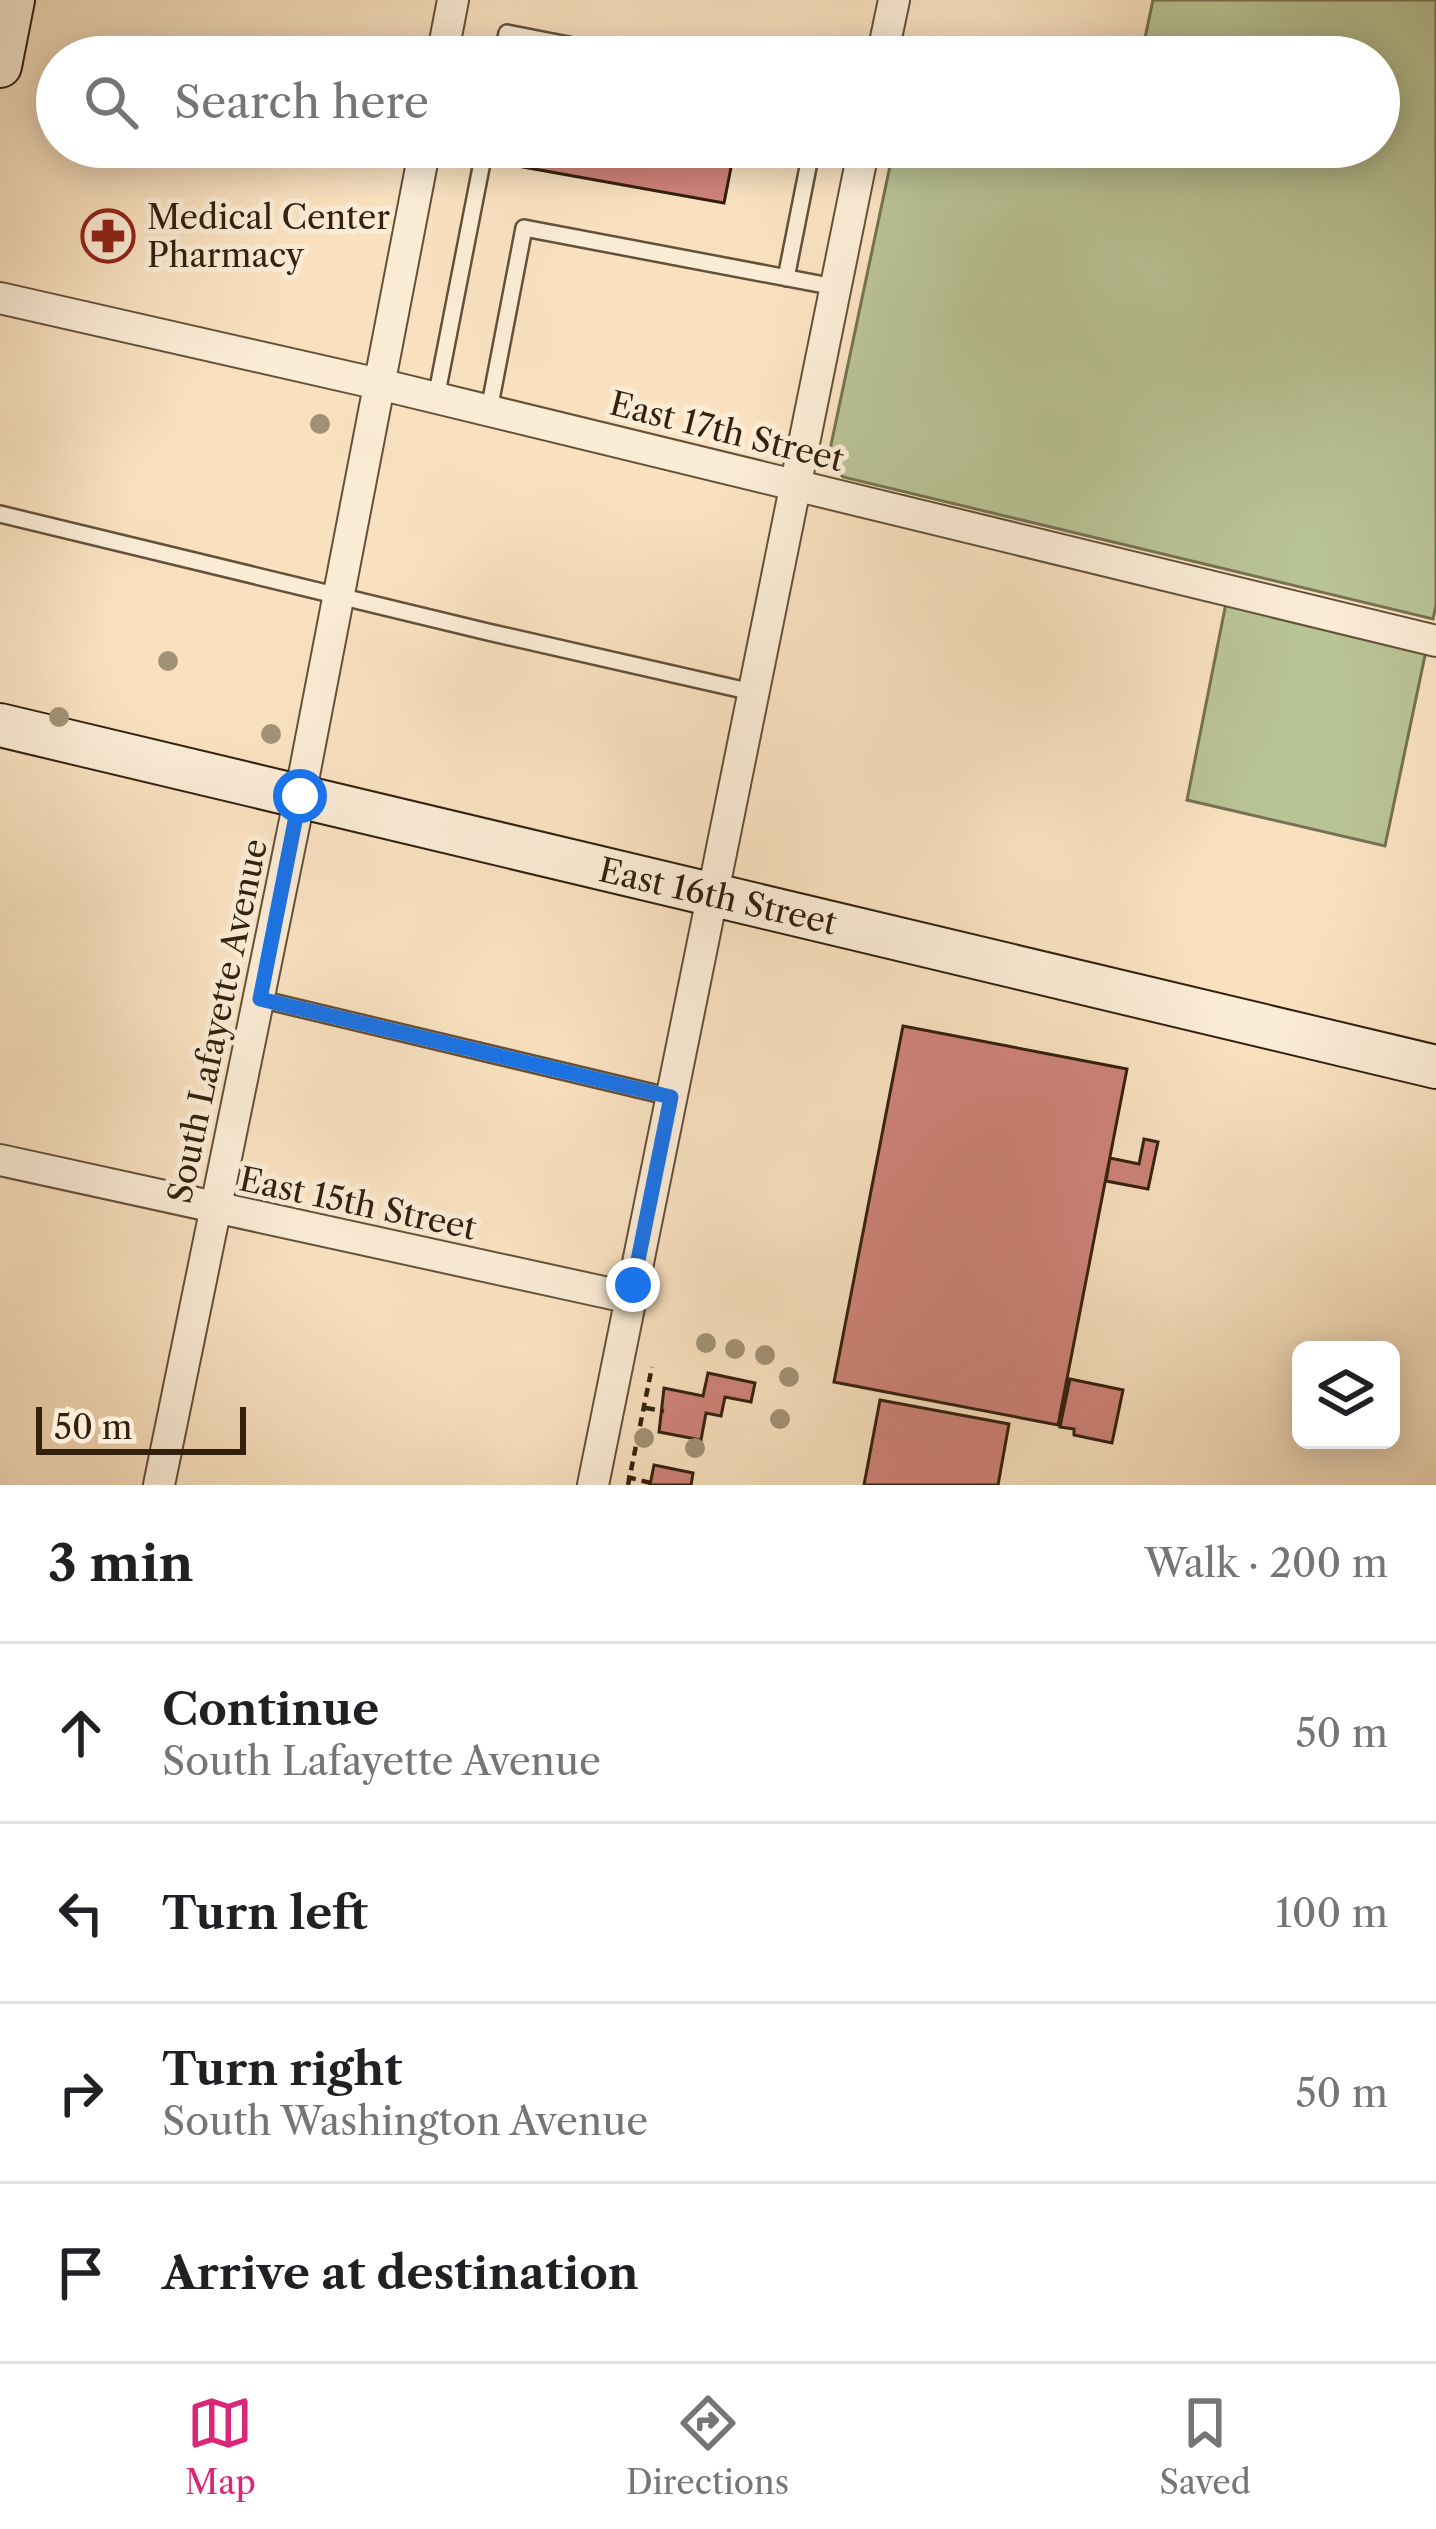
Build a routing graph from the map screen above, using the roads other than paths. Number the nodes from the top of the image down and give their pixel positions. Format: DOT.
graph roads {
  1 [pos="14,0"];
  2 [pos="453,0"];
  3 [pos="894,0"];
  4 [pos="446,36"];
  5 [pos="886,36"];
  6 [pos="0,66"];
  7 [pos="420,168"];
  8 [pos="480,168"];
  9 [pos="808,168"];
  10 [pos="860,168"];
  11 [pos="786,278"];
  12 [pos="835,287"];
  13 [pos="0,298"];
  14 [pos="379,384"];
  15 [pos="436,398"];
  16 [pos="489,410"];
  17 [pos="794,484"];
  18 [pos="0,514"];
  19 [pos="338,596"];
  20 [pos="1436,641"];
  21 [pos="752,692"];
  22 [pos="0,725"];
  23 [pos="300,796"];
  24 [pos="712,894"];
  25 [pos="260,999"];
  26 [pos="1436,1067"];
  27 [pos="671,1097"];
  28 [pos="0,1160"];
  29 [pos="214,1209"];
  30 [pos="631,1298"];
  31 [pos="159,1485"];
  32 [pos="593,1485"];
  1 -- 6 [label="main road"];
  2 -- 4 [label="street"];
  3 -- 5 [label="street"];
  7 -- 14 [label="street, South Lafayette Avenue"];
  8 -- 15 [label="lane"];
  9 -- 11 [label="lane"];
  10 -- 12 [label="street"];
  11 -- 12 [label="lane"];
  11 -- 16 [label="lane"];
  12 -- 17 [label="street"];
  13 -- 14 [label="street, East 17th Street"];
  14 -- 15 [label="street, East 17th Street"];
  14 -- 19 [label="street, South Lafayette Avenue"];
  15 -- 16 [label="street, East 17th Street"];
  16 -- 17 [label="street, East 17th Street"];
  17 -- 20 [label="street, East 17th Street"];
  17 -- 21 [label="street"];
  18 -- 19 [label="lane"];
  19 -- 21 [label="lane"];
  19 -- 23 [label="street, South Lafayette Avenue"];
  21 -- 24 [label="street"];
  22 -- 23 [label="main road, East 16th Street"];
  23 -- 24 [label="main road, East 16th Street"];
  23 -- 25 [label="street, South Lafayette Avenue"];
  24 -- 26 [label="main road, East 16th Street"];
  24 -- 27 [label="street"];
  25 -- 27 [label="lane"];
  25 -- 29 [label="street, South Lafayette Avenue"];
  27 -- 30 [label="street"];
  28 -- 29 [label="street, East 15th Street"];
  29 -- 30 [label="street, East 15th Street"];
  29 -- 31 [label="street, South Lafayette Avenue"];
  30 -- 32 [label="street"];
}
